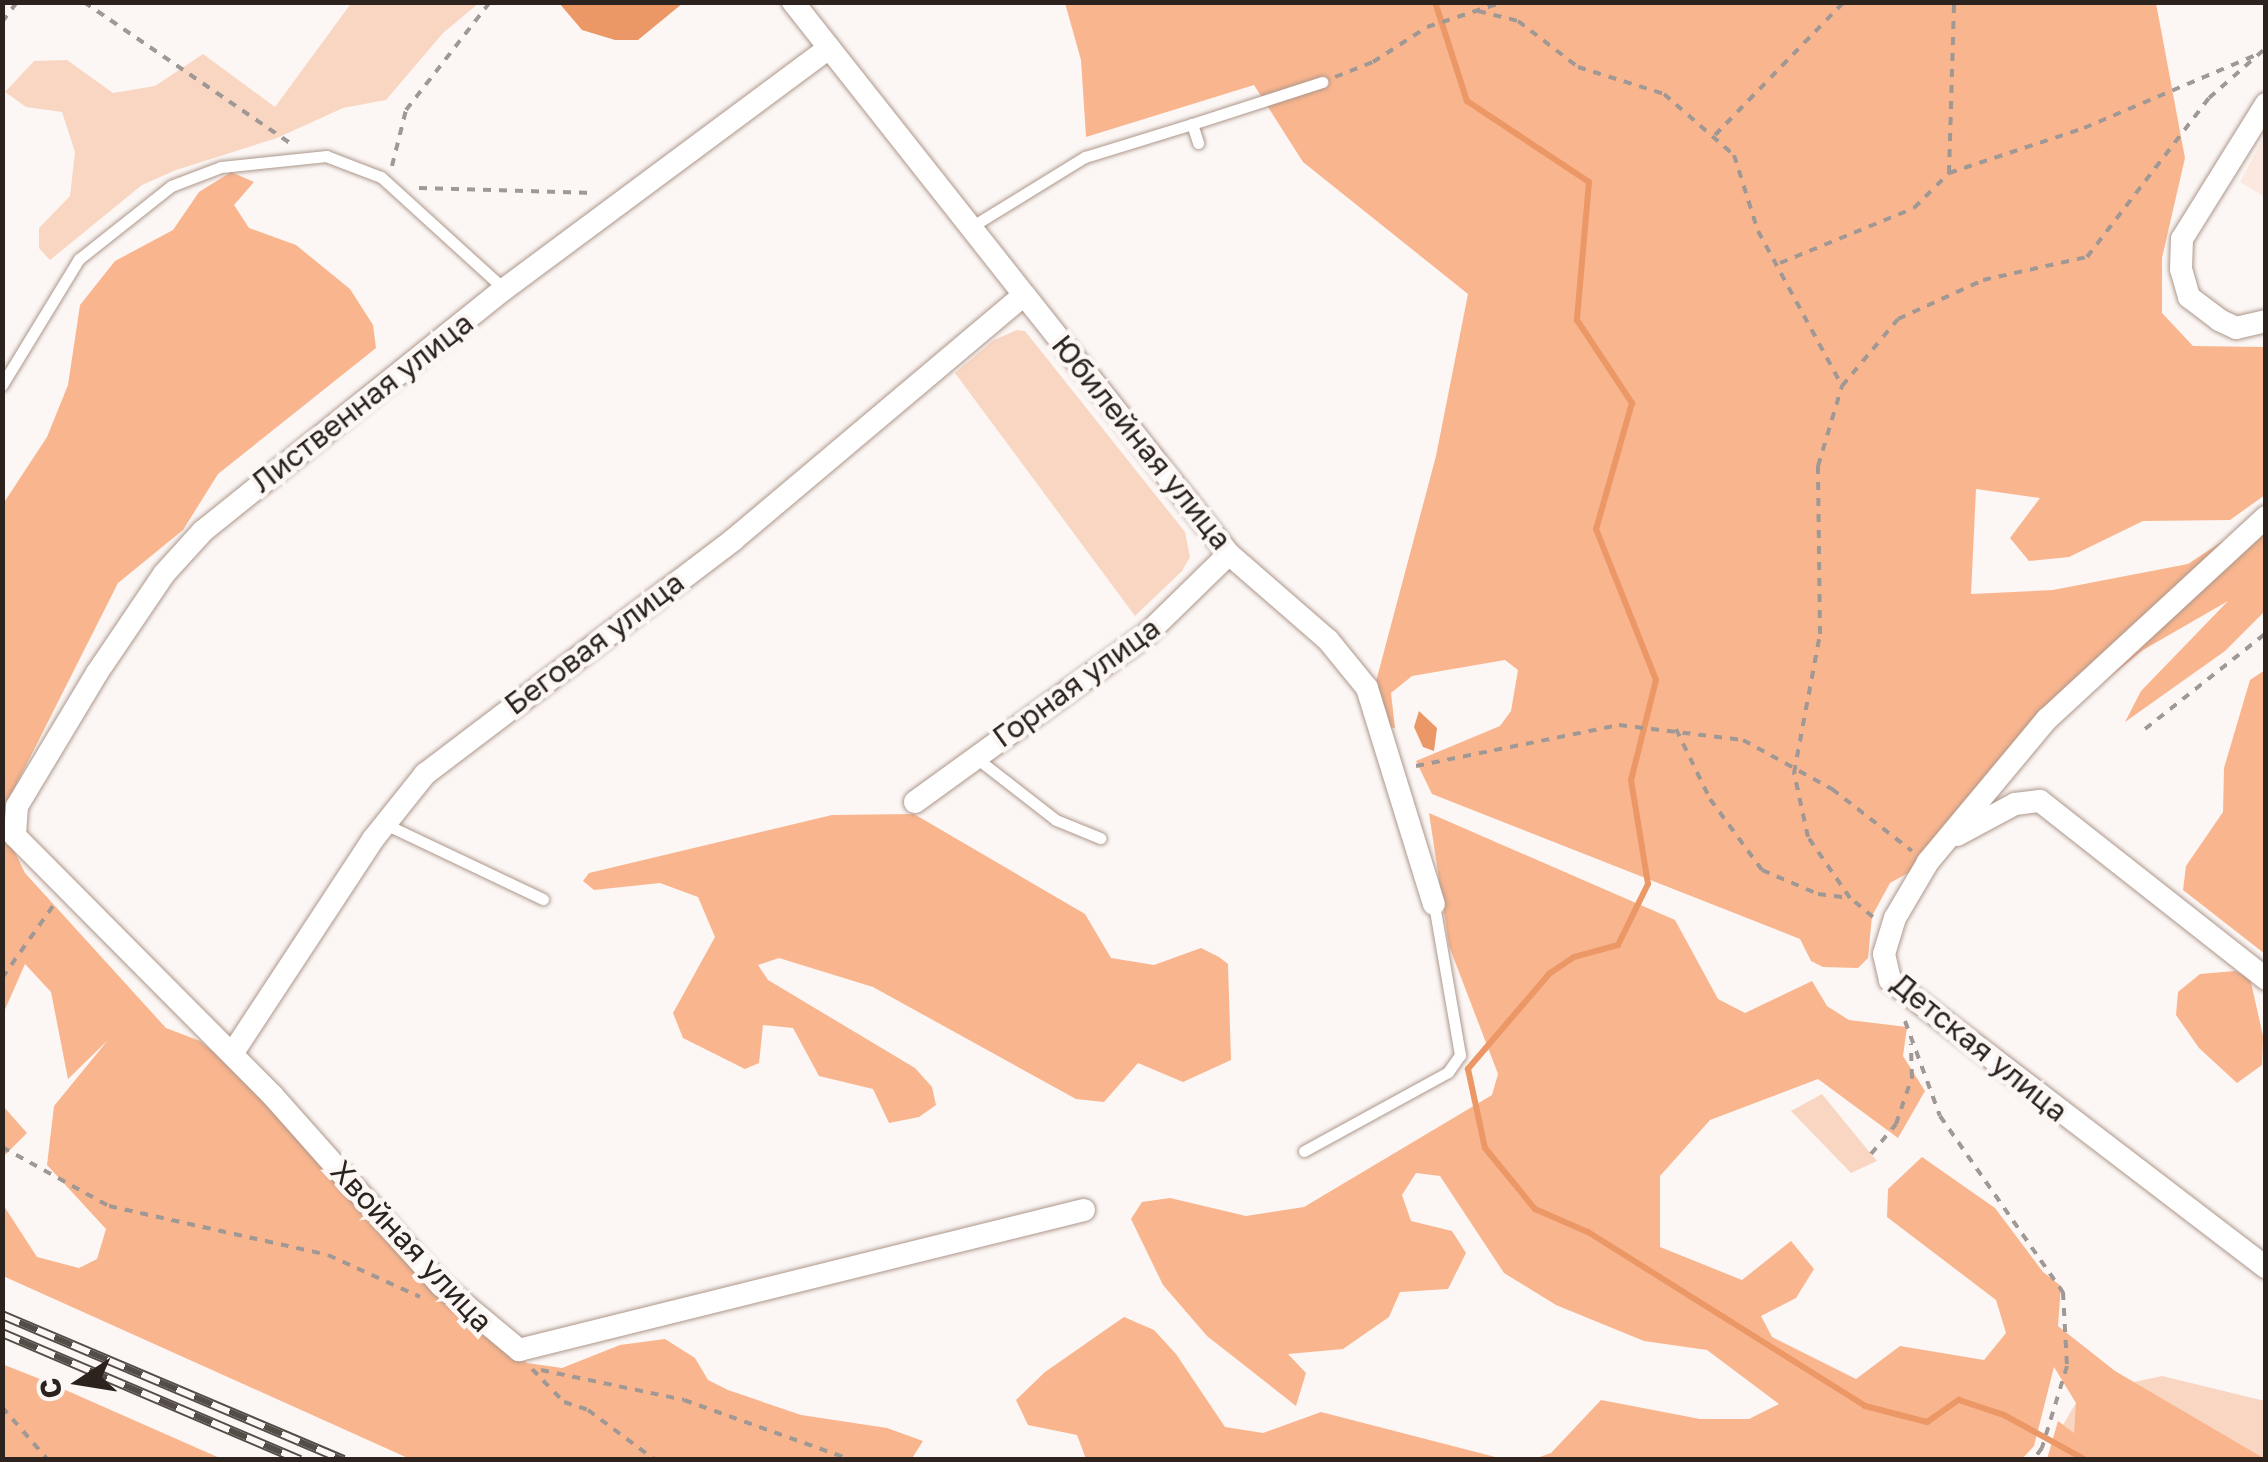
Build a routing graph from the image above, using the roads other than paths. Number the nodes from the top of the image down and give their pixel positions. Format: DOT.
graph roads {
  1 [pos="793,2"];
  2 [pos="829,48"];
  3 [pos="1322,82"];
  4 [pos="2266,104"];
  5 [pos="1192,124"];
  6 [pos="1198,143"];
  7 [pos="971,227"];
  8 [pos="504,289"];
  9 [pos="1024,294"];
  10 [pos="2266,321"];
  11 [pos="2,385"];
  12 [pos="2266,517"];
  13 [pos="1229,554"];
  14 [pos="975,756"];
  15 [pos="916,802"];
  16 [pos="385,824"];
  17 [pos="1100,838"];
  18 [pos="1945,842"];
  19 [pos="26,851"];
  20 [pos="543,899"];
  21 [pos="1434,904"];
  22 [pos="2266,979"];
  23 [pos="232,1054"];
  24 [pos="1304,1151"];
  25 [pos="1084,1210"];
  26 [pos="2266,1267"];
  1 -- 2 [label="street, Юбилейная улица"];
  2 -- 7 [label="street, Юбилейная улица"];
  2 -- 8 [label="street, Лиственная улица"];
  3 -- 5 [label="lane"];
  4 -- 10 [label="street"];
  5 -- 6 [label="lane"];
  5 -- 7 [label="lane"];
  7 -- 9 [label="street, Юбилейная улица"];
  8 -- 11 [label="lane"];
  8 -- 19 [label="street, Лиственная улица"];
  9 -- 13 [label="street, Юбилейная улица"];
  9 -- 16 [label="street, Беговая улица"];
  12 -- 18 [label="street"];
  13 -- 14 [label="street, Горная улица"];
  13 -- 21 [label="street, Юбилейная улица"];
  14 -- 15 [label="street, Горная улица"];
  14 -- 17 [label="lane"];
  16 -- 20 [label="lane"];
  16 -- 23 [label="street, Беговая улица"];
  18 -- 22 [label="street, Детская улица"];
  18 -- 26 [label="street, Детская улица"];
  19 -- 23 [label="street, Хвойная улица"];
  21 -- 24 [label="lane"];
  23 -- 25 [label="street, Хвойная улица"];
}
